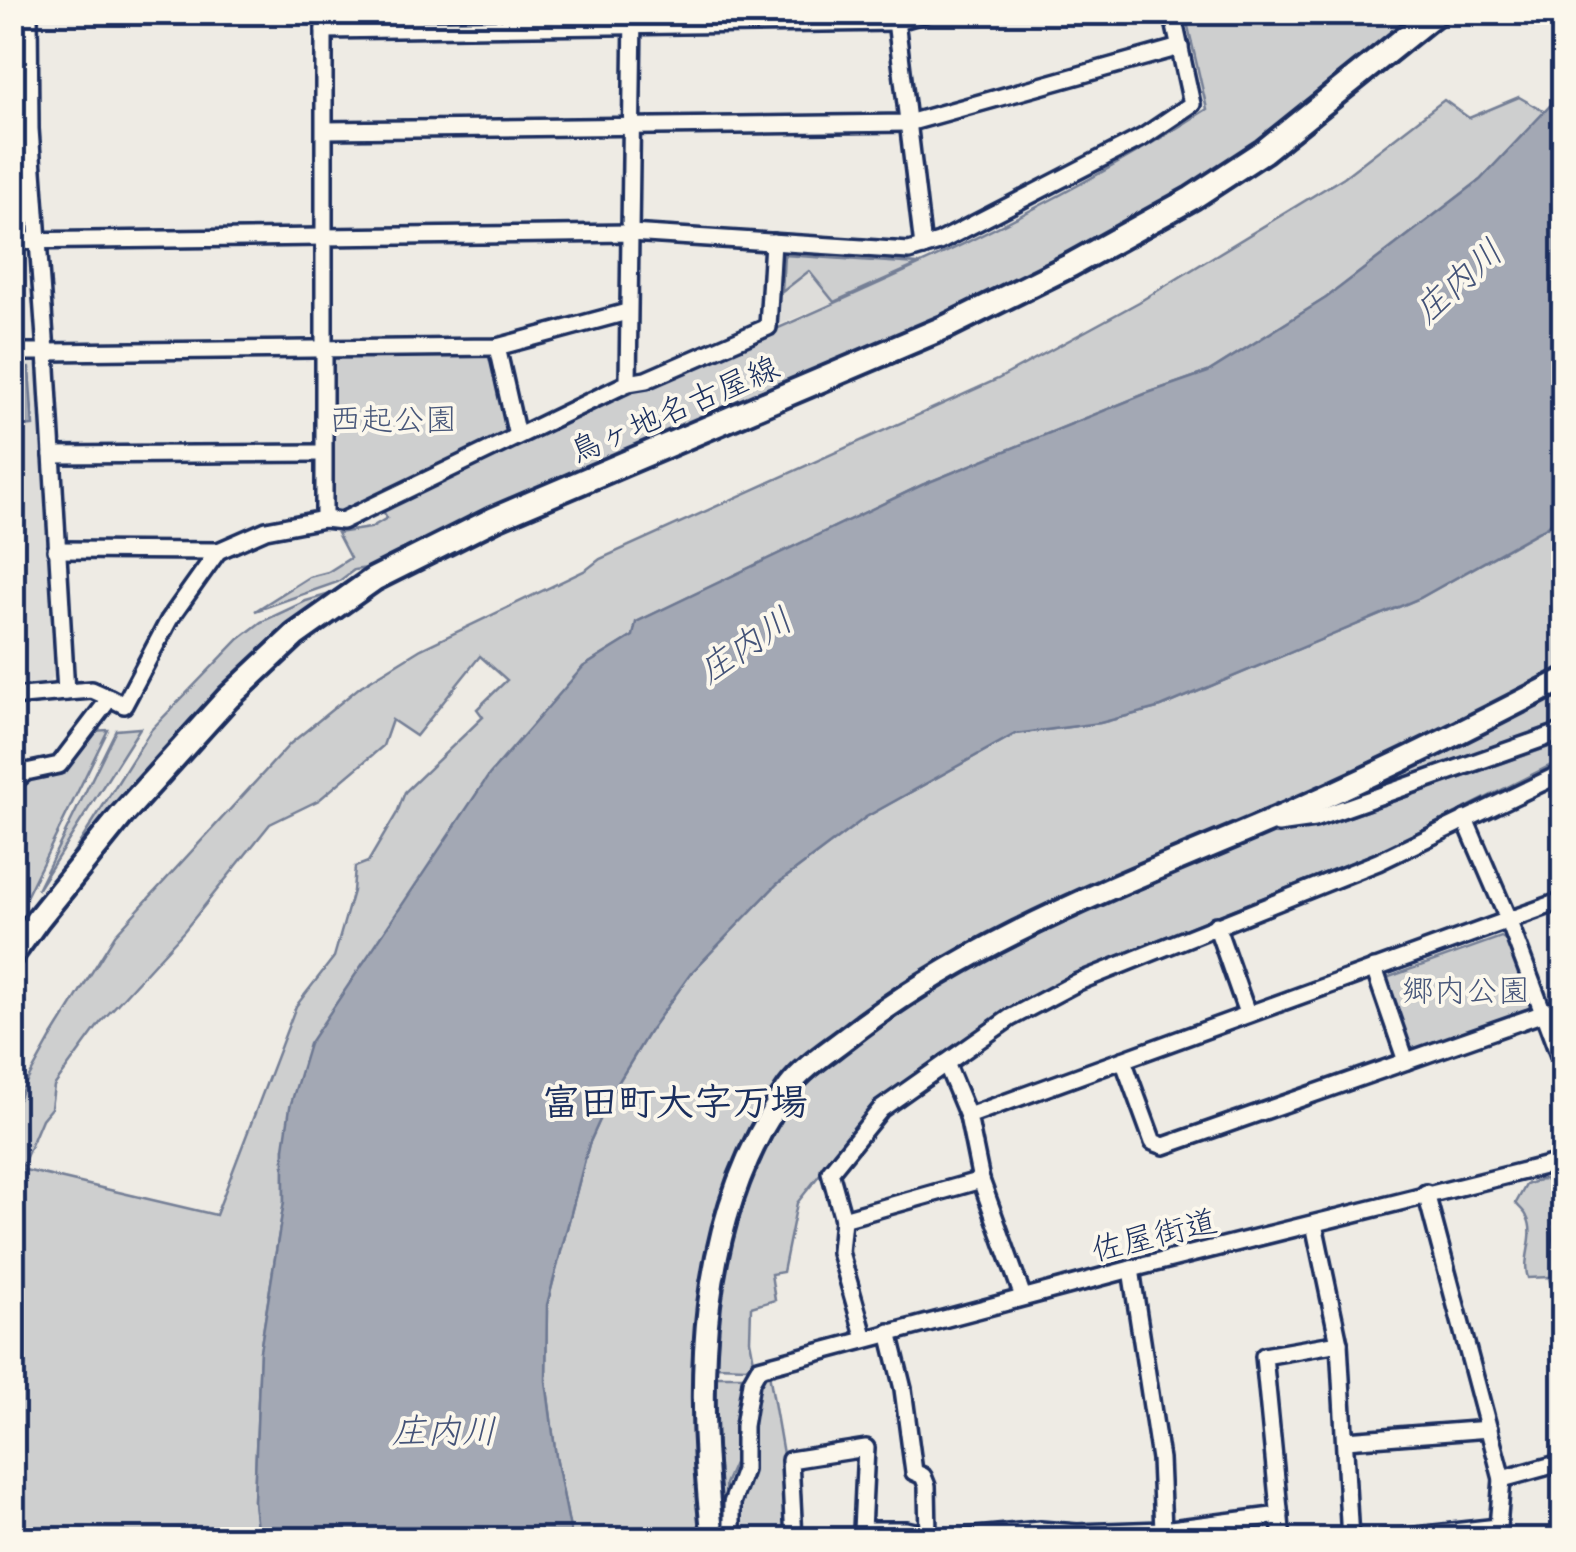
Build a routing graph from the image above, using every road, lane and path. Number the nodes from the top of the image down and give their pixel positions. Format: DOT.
graph roads {
  1 [pos="30,12"];
  2 [pos="324,12"];
  3 [pos="929,12"];
  4 [pos="1172,12"];
  5 [pos="1436,12"];
  6 [pos="895,17"];
  7 [pos="633,19"];
  8 [pos="324,30"];
  9 [pos="1180,47"];
  10 [pos="908,122"];
  11 [pos="632,128"];
  12 [pos="325,130"];
  13 [pos="630,233"];
  14 [pos="322,236"];
  15 [pos="39,240"];
  16 [pos="12,241"];
  17 [pos="772,242"];
  18 [pos="924,248"];
  19 [pos="627,312"];
  20 [pos="497,347"];
  21 [pos="324,348"];
  22 [pos="12,352"];
  23 [pos="46,352"];
  24 [pos="628,383"];
  25 [pos="517,436"];
  26 [pos="322,453"];
  27 [pos="52,455"];
  28 [pos="324,519"];
  29 [pos="56,550"];
  30 [pos="218,551"];
  31 [pos="1564,680"];
  32 [pos="66,692"];
  33 [pos="12,697"];
  34 [pos="110,698"];
  35 [pos="1564,731"];
  36 [pos="1564,772"];
  37 [pos="12,783"];
  38 [pos="1464,819"];
  39 [pos="1259,826"];
  40 [pos="1564,900"];
  41 [pos="1508,919"];
  42 [pos="1216,925"];
  43 [pos="12,955"];
  44 [pos="1374,968"];
  45 [pos="1564,1006"];
  46 [pos="1247,1013"];
  47 [pos="1542,1013"];
  48 [pos="1124,1060"];
  49 [pos="1406,1061"];
  50 [pos="946,1064"];
  51 [pos="1564,1070"];
  52 [pos="968,1116"];
  53 [pos="1564,1162"];
  54 [pos="982,1180"];
  55 [pos="1426,1193"];
  56 [pos="844,1219"];
  57 [pos="1314,1224"];
  58 [pos="1131,1269"];
  59 [pos="1022,1297"];
  60 [pos="889,1332"];
  61 [pos="865,1338"];
  62 [pos="1339,1343"];
  63 [pos="1489,1428"];
  64 [pos="1346,1440"];
  65 [pos="1564,1462"];
  66 [pos="1502,1480"];
  67 [pos="1280,1516"];
  68 [pos="1163,1530"];
  69 [pos="1500,1533"];
  70 [pos="928,1536"];
  71 [pos="1078,1536"];
  72 [pos="714,1540"];
  73 [pos="732,1540"];
  74 [pos="794,1540"];
  75 [pos="1282,1540"];
  76 [pos="1350,1540"];
  77 [pos="1380,1540"];
  1 -- 15 [label="street"];
  2 -- 8 [label="street"];
  3 -- 6 [label="street"];
  4 -- 9 [label="street"];
  5 -- 43 [label="main road, 鳥ヶ地名古屋線"];
  6 -- 7 [label="street"];
  6 -- 10 [label="street"];
  7 -- 8 [label="street"];
  7 -- 11 [label="street"];
  8 -- 12 [label="street"];
  9 -- 10 [label="street"];
  9 -- 18 [label="street"];
  10 -- 11 [label="street"];
  10 -- 18 [label="street"];
  11 -- 12 [label="street"];
  11 -- 13 [label="street"];
  12 -- 14 [label="street"];
  13 -- 14 [label="street"];
  13 -- 17 [label="street"];
  13 -- 19 [label="street"];
  14 -- 15 [label="street"];
  14 -- 21 [label="street"];
  15 -- 16 [label="street"];
  15 -- 23 [label="street"];
  17 -- 18 [label="street"];
  17 -- 24 [label="street"];
  19 -- 20 [label="street"];
  19 -- 24 [label="street"];
  20 -- 21 [label="street"];
  20 -- 25 [label="street"];
  21 -- 23 [label="street"];
  21 -- 26 [label="street"];
  22 -- 23 [label="street"];
  23 -- 27 [label="street"];
  24 -- 25 [label="street"];
  25 -- 28 [label="street"];
  26 -- 27 [label="street"];
  26 -- 28 [label="street"];
  27 -- 29 [label="street"];
  28 -- 30 [label="street"];
  29 -- 30 [label="street"];
  29 -- 32 [label="street"];
  30 -- 34 [label="street"];
  31 -- 39 [label="street"];
  32 -- 33 [label="street"];
  32 -- 34 [label="street"];
  34 -- 37 [label="street"];
  35 -- 39 [label="street"];
  36 -- 38 [label="street"];
  38 -- 41 [label="street"];
  38 -- 42 [label="street"];
  39 -- 72 [label="street"];
  40 -- 41 [label="street"];
  41 -- 44 [label="street"];
  41 -- 47 [label="street"];
  42 -- 46 [label="street"];
  42 -- 50 [label="street"];
  44 -- 46 [label="street"];
  44 -- 49 [label="street"];
  45 -- 47 [label="street"];
  46 -- 48 [label="street"];
  47 -- 49 [label="street"];
  47 -- 51 [label="street"];
  48 -- 49 [label="street"];
  48 -- 52 [label="street"];
  50 -- 52 [label="street"];
  50 -- 56 [label="street"];
  52 -- 54 [label="street"];
  53 -- 55 [label="street, 佐屋街道"];
  54 -- 56 [label="street"];
  54 -- 59 [label="street"];
  55 -- 57 [label="street, 佐屋街道"];
  55 -- 63 [label="street"];
  56 -- 61 [label="street"];
  57 -- 58 [label="street, 佐屋街道"];
  57 -- 62 [label="street"];
  58 -- 59 [label="street, 佐屋街道"];
  58 -- 68 [label="street"];
  59 -- 60 [label="street, 佐屋街道"];
  60 -- 61 [label="street, 佐屋街道"];
  60 -- 70 [label="street"];
  61 -- 73 [label="street, 佐屋街道"];
  62 -- 64 [label="street"];
  62 -- 67 [label="street"];
  63 -- 64 [label="street"];
  63 -- 66 [label="street"];
  64 -- 76 [label="street"];
  65 -- 66 [label="street"];
  66 -- 69 [label="street"];
  67 -- 68 [label="street"];
  67 -- 75 [label="street"];
  68 -- 71 [label="street"];
  69 -- 77 [label="street"];
  70 -- 71 [label="street"];
  70 -- 74 [label="street"];
}
